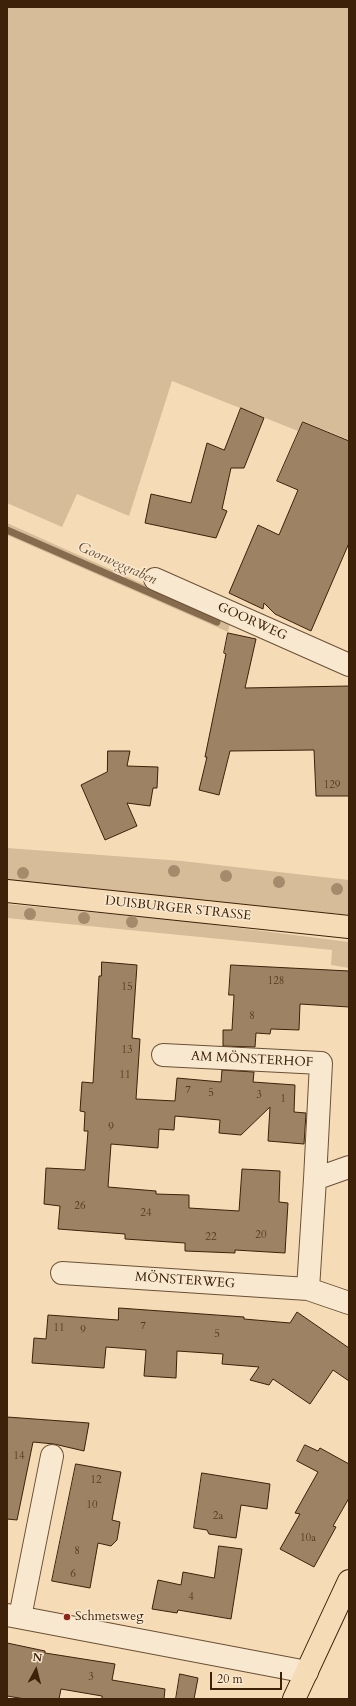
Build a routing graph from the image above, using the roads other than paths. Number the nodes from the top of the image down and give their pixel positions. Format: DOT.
graph roads {
  1 [pos="155,579"];
  2 [pos="349,665"];
  3 [pos="7,891"];
  4 [pos="349,927"];
  5 [pos="163,1055"];
  6 [pos="349,1167"];
  7 [pos="315,1179"];
  8 [pos="62,1273"];
  9 [pos="308,1289"];
  10 [pos="349,1303"];
  11 [pos="52,1456"];
  12 [pos="349,1581"];
  13 [pos="13,1616"];
  14 [pos="307,1672"];
  15 [pos="294,1699"];
  1 -- 2 [label="street, GOORWEG"];
  3 -- 4 [label="main road, DUISBURGER STRASSE"];
  5 -- 7 [label="street, AM MÖNSTERHOF"];
  6 -- 7 [label="street"];
  7 -- 9 [label="street"];
  8 -- 9 [label="street, MÖNSTERWEG"];
  9 -- 10 [label="street, MÖNSTERWEG"];
  11 -- 13 [label="street"];
  12 -- 14 [label="main road"];
  13 -- 14 [label="street"];
  14 -- 15 [label="main road"];
}
